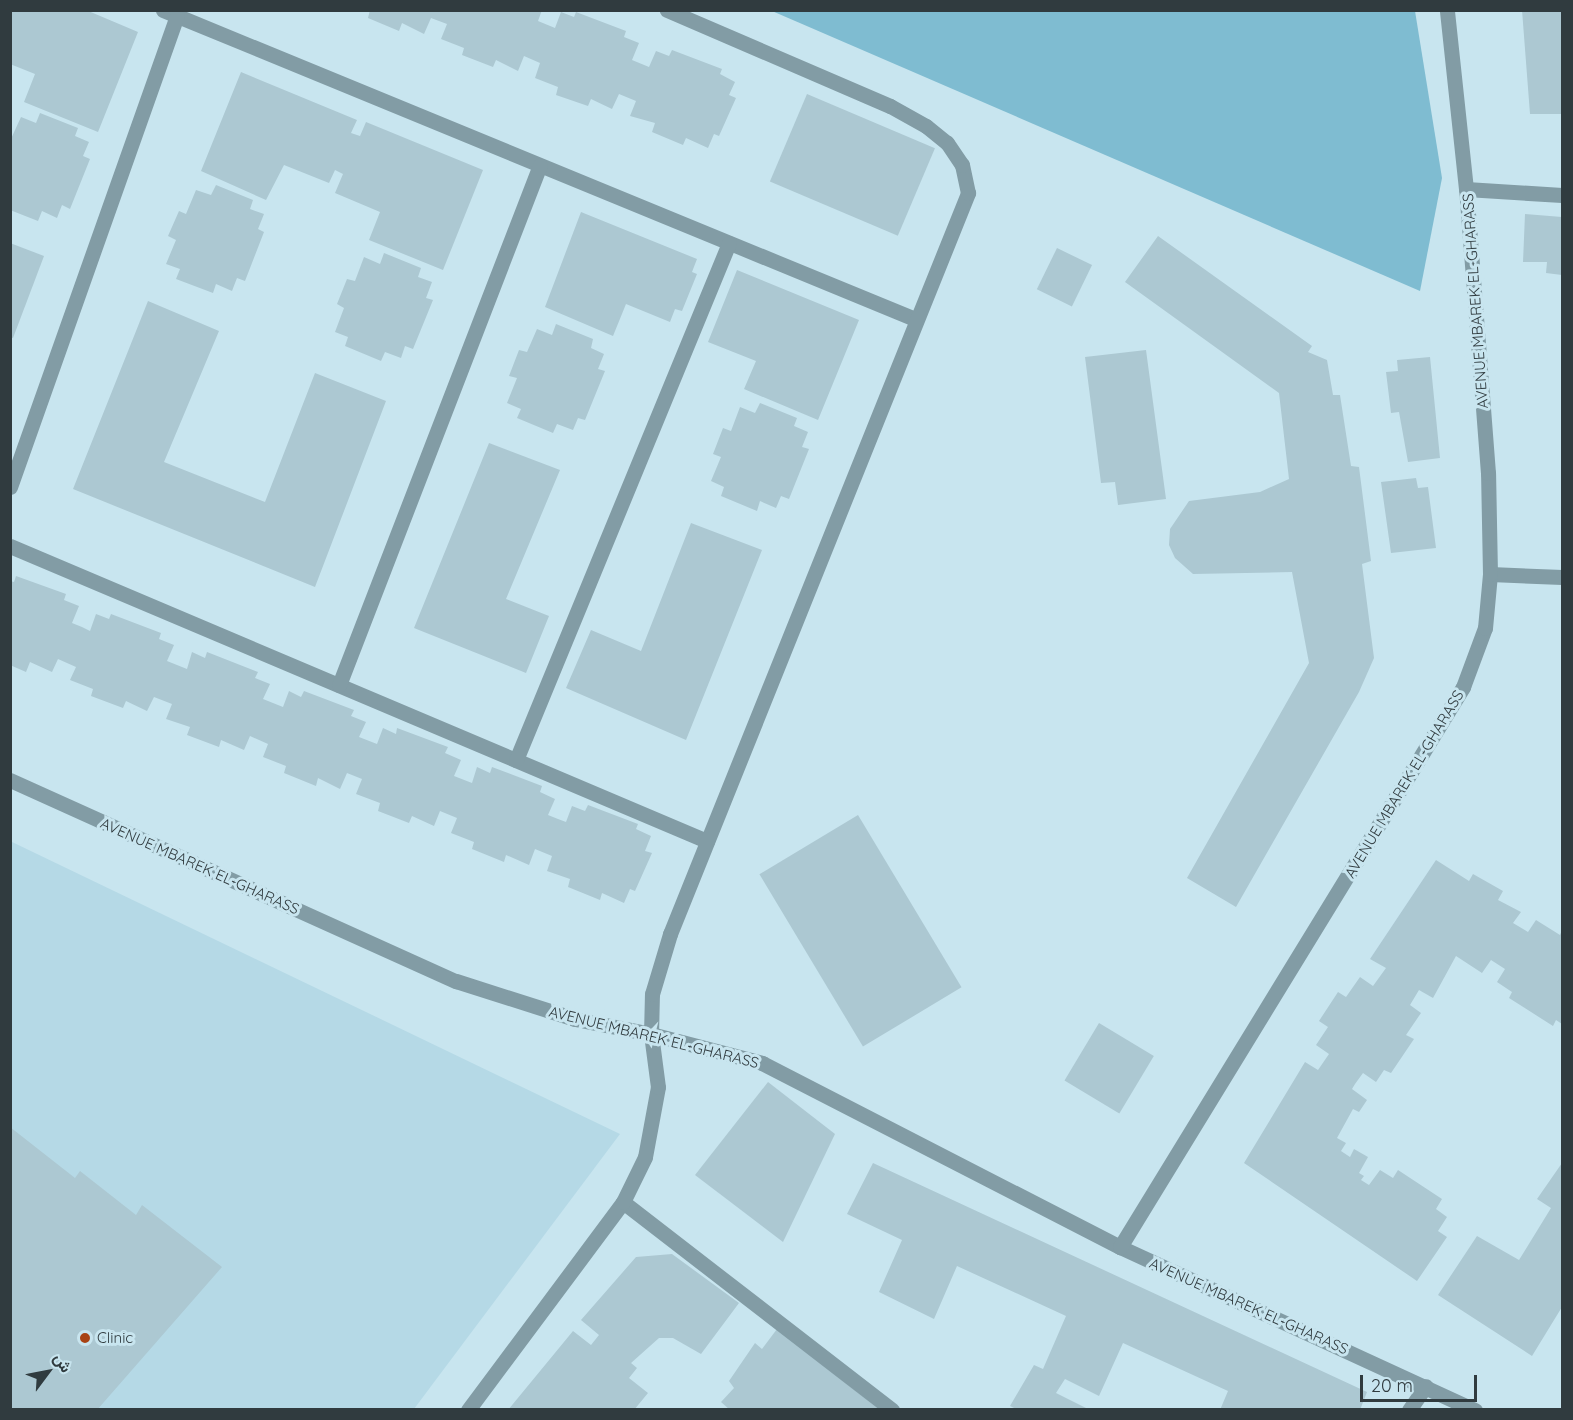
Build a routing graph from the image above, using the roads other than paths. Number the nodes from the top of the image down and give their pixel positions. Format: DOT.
graph roads {
  1 [pos="667,10"];
  2 [pos="1447,10"];
  3 [pos="170,13"];
  4 [pos="540,165"];
  5 [pos="1466,189"];
  6 [pos="1563,195"];
  7 [pos="729,243"];
  8 [pos="915,319"];
  9 [pos="10,487"];
  10 [pos="10,546"];
  11 [pos="1490,574"];
  12 [pos="1563,577"];
  13 [pos="339,685"];
  14 [pos="516,760"];
  15 [pos="10,780"];
  16 [pos="707,841"];
  17 [pos="651,1034"];
  18 [pos="623,1202"];
  19 [pos="1120,1247"];
  20 [pos="1425,1386"];
  21 [pos="468,1410"];
  22 [pos="892,1410"];
  23 [pos="1409,1410"];
  24 [pos="1475,1410"];
  1 -- 8 [label="street"];
  2 -- 5 [label="street, AVENUE MBAREK EL-GHARASS"];
  3 -- 4 [label="street"];
  3 -- 9 [label="street"];
  4 -- 7 [label="street"];
  4 -- 13 [label="street"];
  5 -- 6 [label="street"];
  5 -- 11 [label="street, AVENUE MBAREK EL-GHARASS"];
  7 -- 8 [label="street"];
  7 -- 14 [label="street"];
  8 -- 16 [label="street"];
  10 -- 13 [label="street"];
  11 -- 12 [label="street"];
  11 -- 19 [label="street, AVENUE MBAREK EL-GHARASS"];
  13 -- 14 [label="street"];
  14 -- 16 [label="street"];
  15 -- 17 [label="street, AVENUE MBAREK EL-GHARASS"];
  16 -- 17 [label="street"];
  17 -- 18 [label="street"];
  17 -- 19 [label="street, AVENUE MBAREK EL-GHARASS"];
  18 -- 21 [label="street"];
  18 -- 22 [label="street"];
  19 -- 20 [label="street, AVENUE MBAREK EL-GHARASS"];
  20 -- 23 [label="street"];
  20 -- 24 [label="street, AVENUE MBAREK EL-GHARASS"];
}
